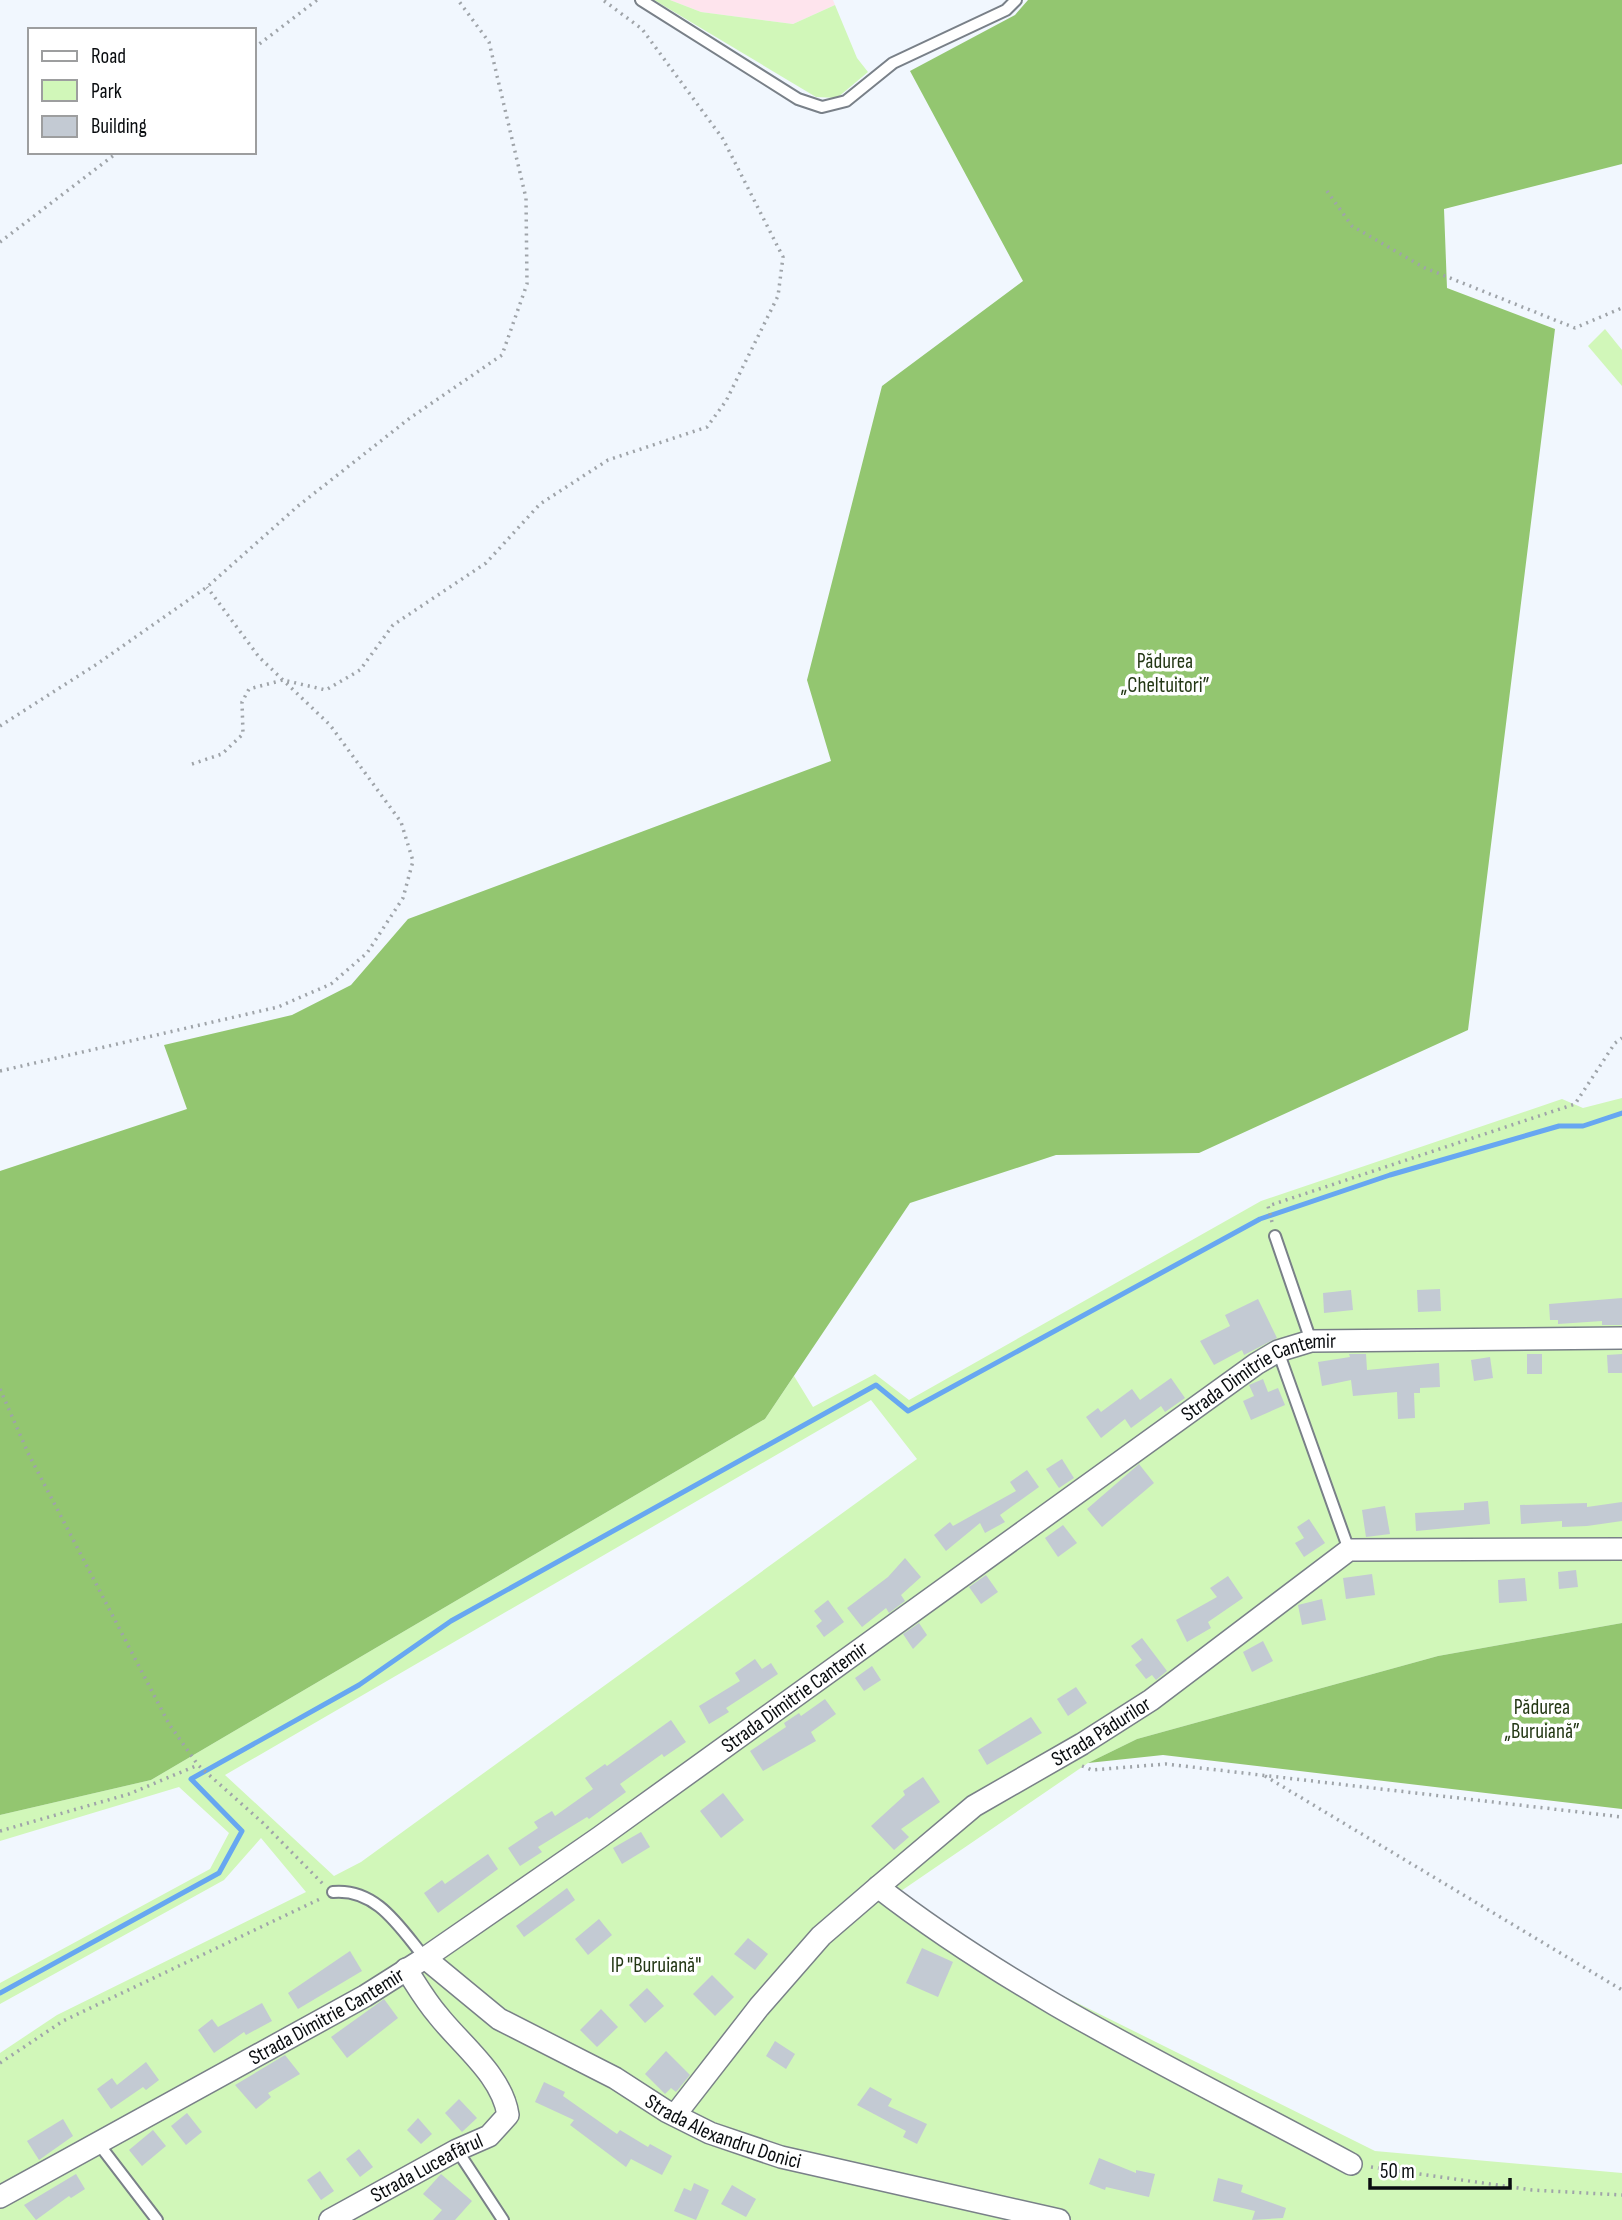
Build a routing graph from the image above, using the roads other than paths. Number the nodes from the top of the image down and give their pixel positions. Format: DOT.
graph roads {
  1 [pos="641,0"];
  2 [pos="1016,0"];
  3 [pos="1274,1230"];
  4 [pos="1622,1338"];
  5 [pos="1311,1341"];
  6 [pos="1278,1351"];
  7 [pos="1622,1549"];
  8 [pos="1349,1550"];
  9 [pos="878,1887"];
  10 [pos="333,1892"];
  11 [pos="425,1958"];
  12 [pos="406,1969"];
  13 [pos="675,2115"];
  14 [pos="98,2143"];
  15 [pos="457,2150"];
  16 [pos="1351,2164"];
  17 [pos="0,2197"];
  18 [pos="157,2220"];
  19 [pos="330,2220"];
  20 [pos="503,2220"];
  21 [pos="1059,2220"];
  1 -- 2 [label="lane"];
  3 -- 5 [label="lane"];
  4 -- 5 [label="street, Strada Dimitrie Cantemir"];
  5 -- 6 [label="street, Strada Dimitrie Cantemir"];
  6 -- 8 [label="lane"];
  6 -- 11 [label="street, Strada Dimitrie Cantemir"];
  7 -- 8 [label="street"];
  8 -- 9 [label="street, Strada Pădurilor"];
  9 -- 13 [label="street, Strada Pădurilor"];
  9 -- 16 [label="street"];
  10 -- 11 [label="lane"];
  11 -- 12 [label="street, Strada Dimitrie Cantemir"];
  11 -- 13 [label="street, Strada Alexandru Donici"];
  12 -- 14 [label="street, Strada Dimitrie Cantemir"];
  12 -- 15 [label="street, Strada Luceafărul"];
  13 -- 21 [label="street, Strada Alexandru Donici"];
  14 -- 17 [label="street, Strada Dimitrie Cantemir"];
  14 -- 18 [label="lane"];
  15 -- 19 [label="street, Strada Luceafărul"];
  15 -- 20 [label="lane"];
}
